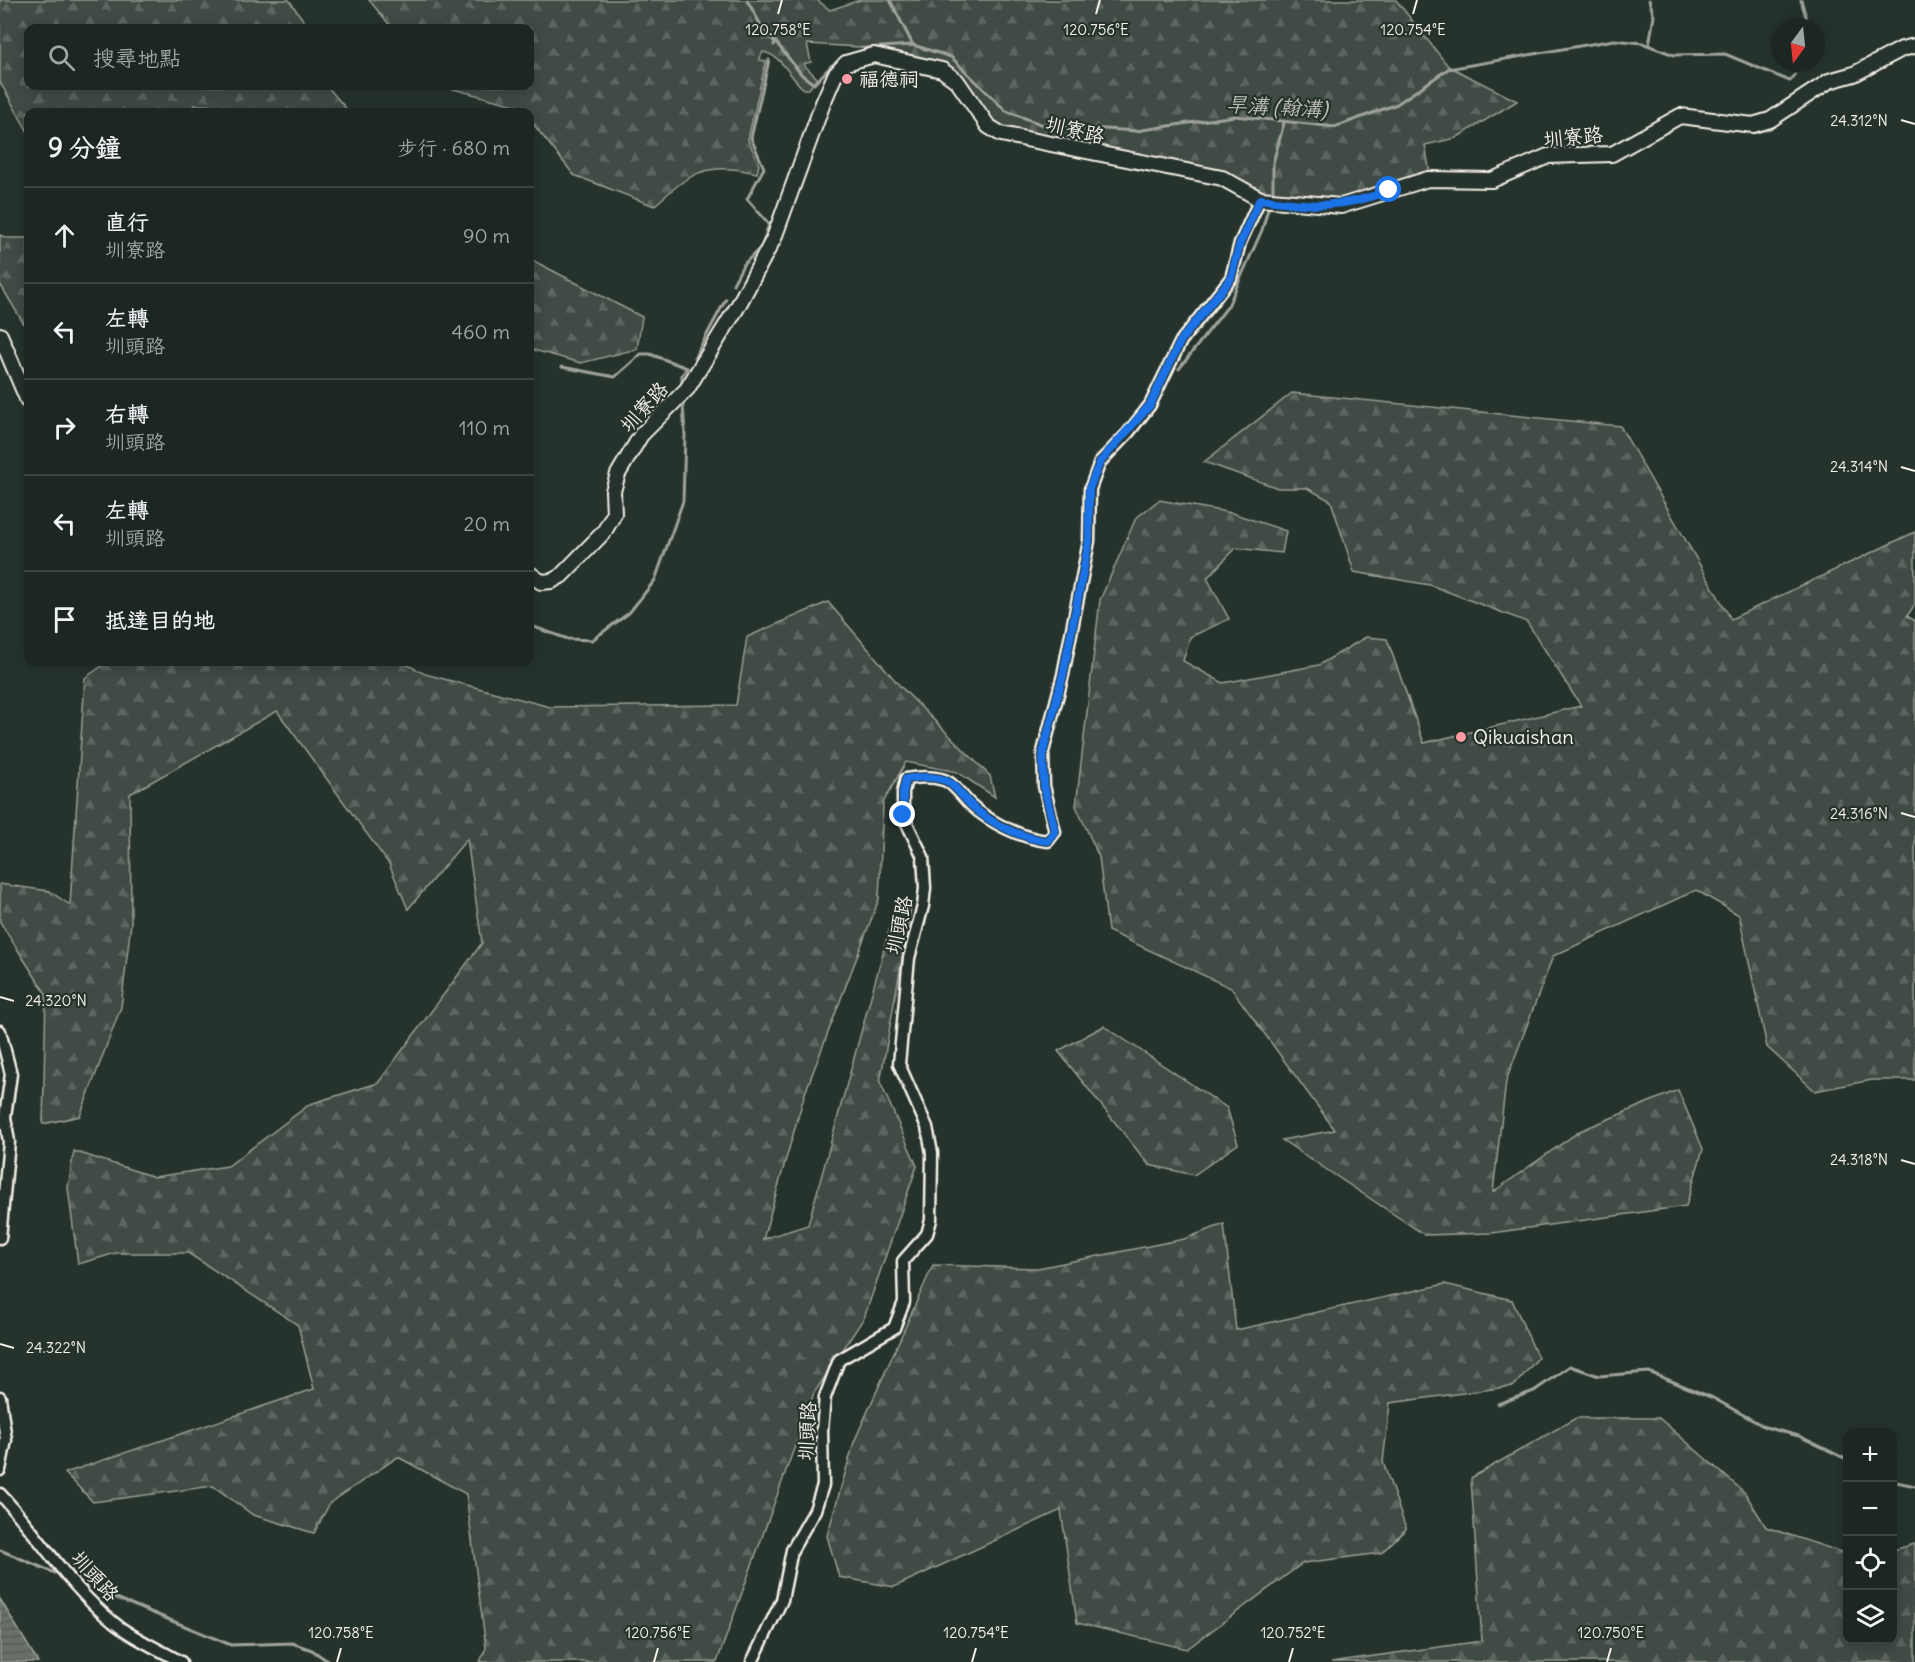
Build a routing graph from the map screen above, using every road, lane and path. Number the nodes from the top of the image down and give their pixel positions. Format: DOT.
graph roads {
  1 [pos="1915,46"];
  2 [pos="1260,199"];
  3 [pos="0,335"];
  4 [pos="24,391"];
  5 [pos="534,577"];
  6 [pos="0,1031"];
  7 [pos="0,1238"];
  8 [pos="0,1397"];
  9 [pos="0,1470"];
  10 [pos="0,1494"];
  11 [pos="181,1662"];
  12 [pos="752,1662"];
  1 -- 2 [label="street, 圳寮路"];
  2 -- 5 [label="street, 圳寮路"];
  2 -- 12 [label="street, 圳頭路"];
  3 -- 4 [label="street"];
  6 -- 7 [label="street"];
  8 -- 9 [label="street"];
  10 -- 11 [label="street, 圳頭路"];
}
